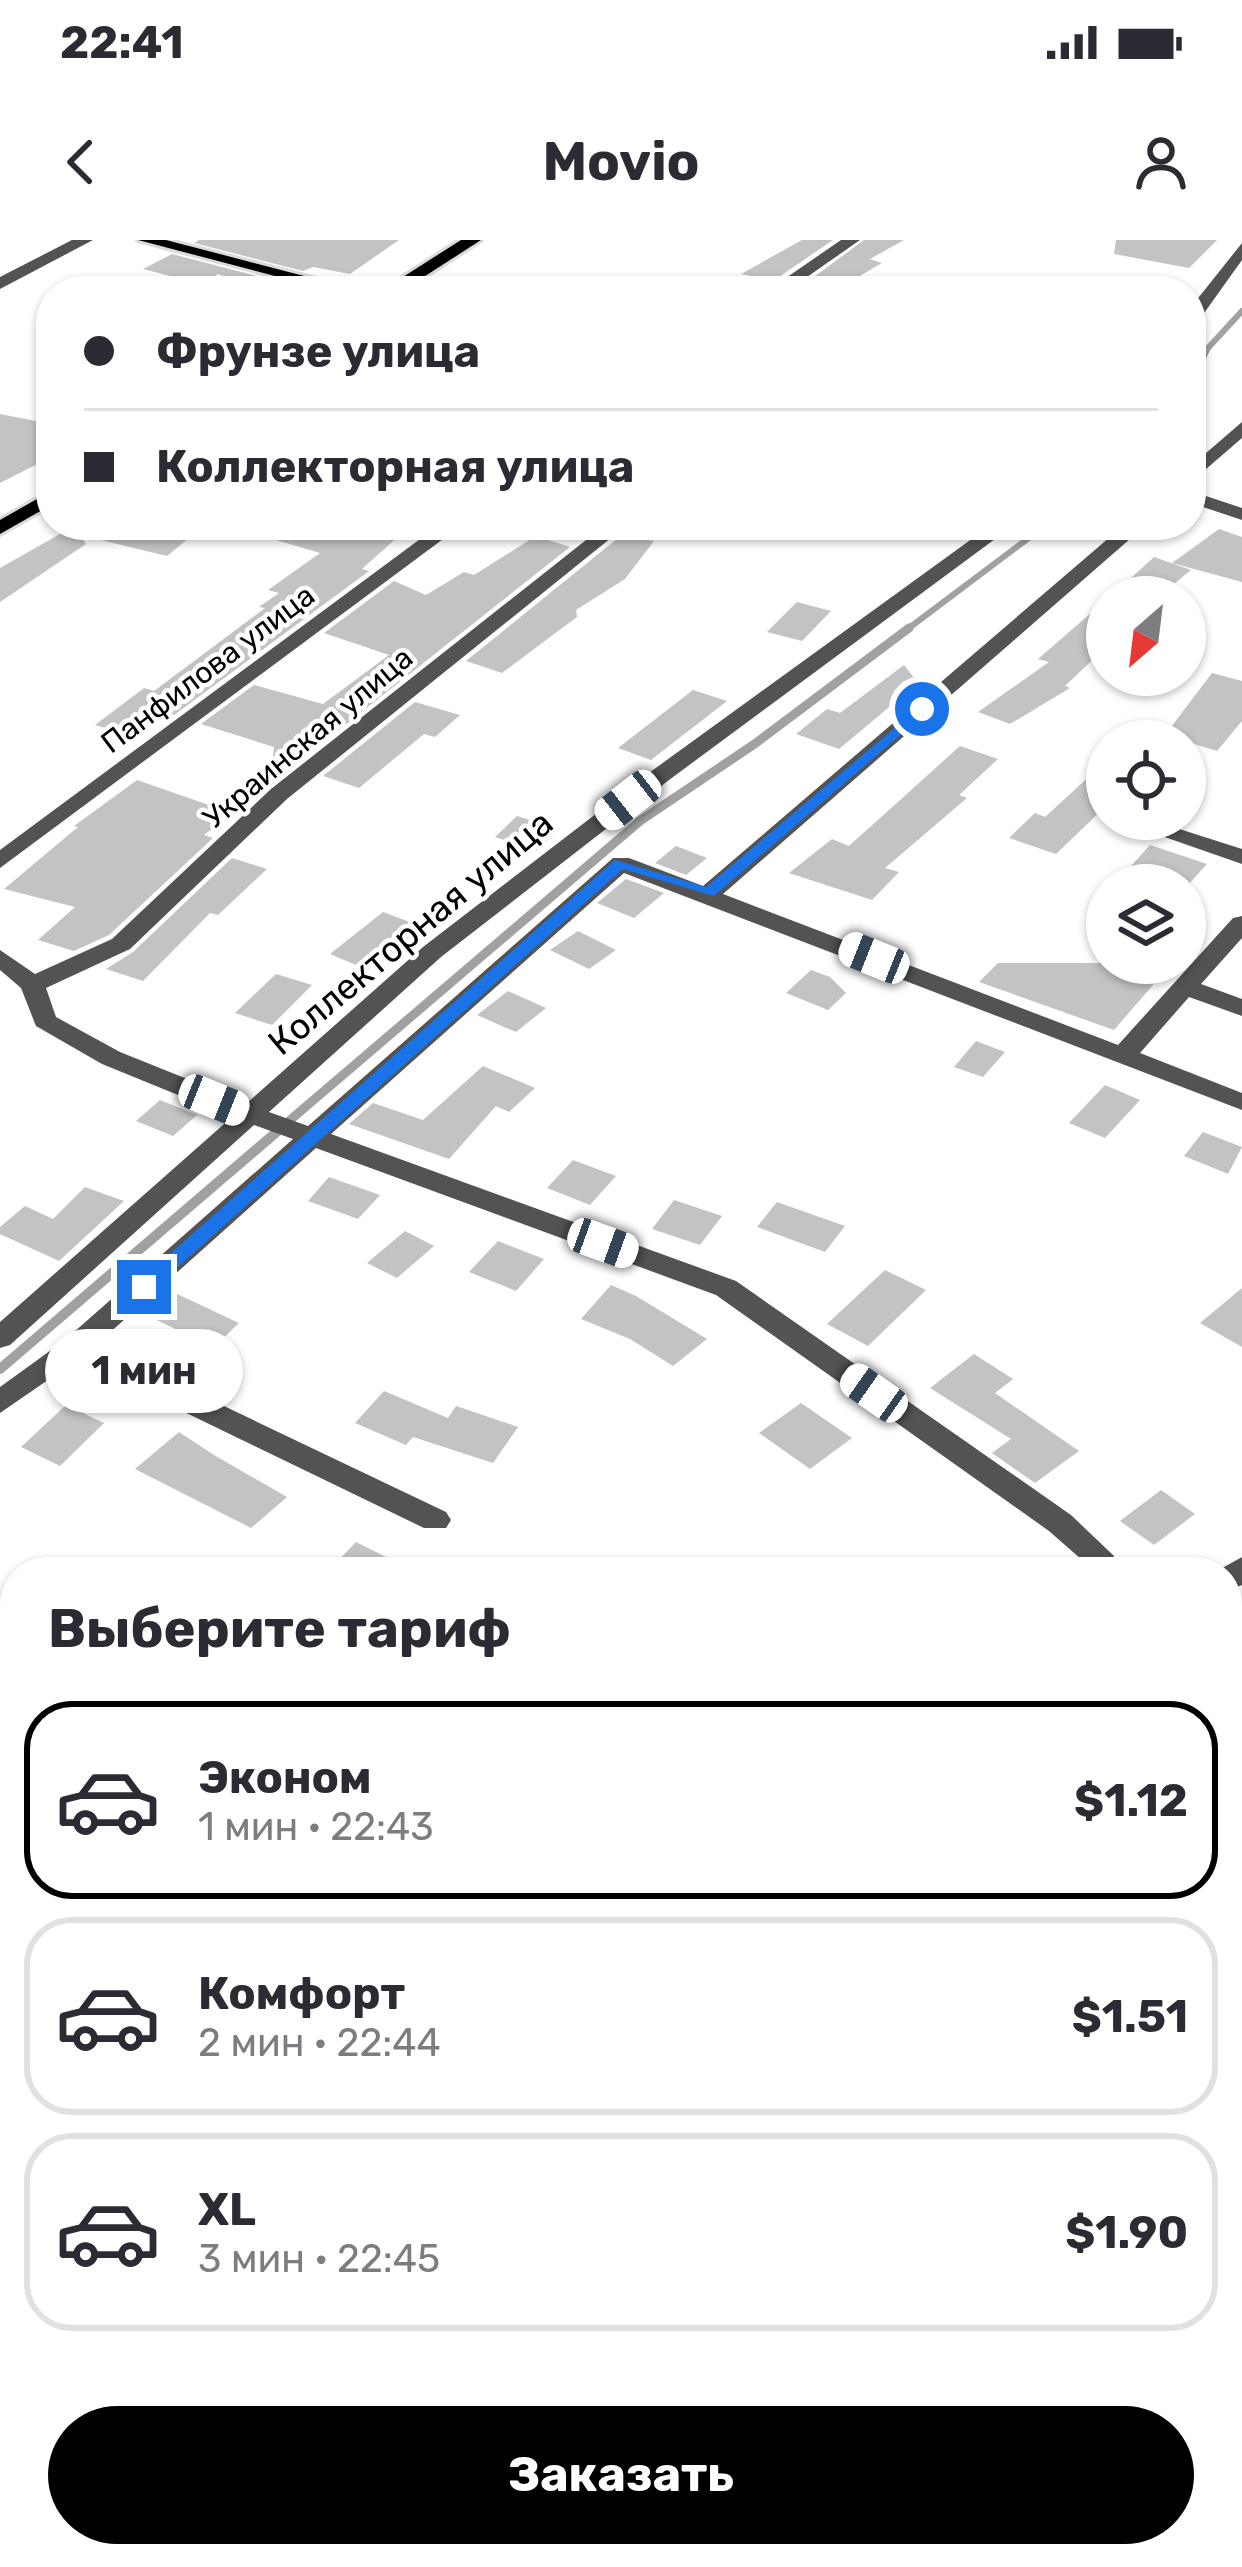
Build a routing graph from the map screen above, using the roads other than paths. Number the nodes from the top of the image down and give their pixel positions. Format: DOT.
graph roads {
  1 [pos="86,240"];
  2 [pos="146,240"];
  3 [pos="473,240"];
  4 [pos="852,240"];
  5 [pos="1242,248"];
  6 [pos="292,276"];
  7 [pos="414,276"];
  8 [pos="798,276"];
  9 [pos="0,284"];
  10 [pos="1206,298"];
  11 [pos="1242,428"];
  12 [pos="1206,462"];
  13 [pos="1206,502"];
  14 [pos="36,506"];
  15 [pos="1242,514"];
  16 [pos="0,528"];
  17 [pos="432,540"];
  18 [pos="598,540"];
  19 [pos="983,540"];
  20 [pos="1119,540"];
  21 [pos="1190,840"];
  22 [pos="1242,857"];
  23 [pos="0,861"];
  24 [pos="709,892"];
  25 [pos="1242,923"];
  26 [pos="0,957"];
  27 [pos="32,986"];
  28 [pos="1185,987"];
  29 [pos="1242,1008"];
  30 [pos="1123,1056"];
  31 [pos="1242,1102"];
  32 [pos="249,1114"];
  33 [pos="315,1138"];
  34 [pos="0,1338"];
  35 [pos="76,1347"];
  36 [pos="0,1402"];
  37 [pos="435,1520"];
  38 [pos="1098,1557"];
  1 -- 9 [label="street"];
  2 -- 6 [label="main road"];
  3 -- 7 [label="main road"];
  4 -- 8 [label="street"];
  5 -- 10 [label="street"];
  11 -- 12 [label="street"];
  13 -- 15 [label="street"];
  14 -- 16 [label="main road"];
  17 -- 23 [label="street, Панфилова улица"];
  18 -- 27 [label="street, Украинская улица"];
  19 -- 32 [label="street, Коллекторная улица"];
  20 -- 24 [label="street"];
  21 -- 22 [label="street"];
  24 -- 30 [label="street"];
  24 -- 33 [label="street"];
  25 -- 28 [label="street"];
  26 -- 27 [label="street"];
  27 -- 32 [label="street"];
  28 -- 29 [label="street"];
  28 -- 30 [label="street"];
  30 -- 31 [label="street"];
  32 -- 33 [label="street"];
  32 -- 34 [label="street, Коллекторная улица"];
  33 -- 35 [label="street"];
  33 -- 38 [label="street"];
  35 -- 36 [label="street"];
  35 -- 37 [label="street"];
}
